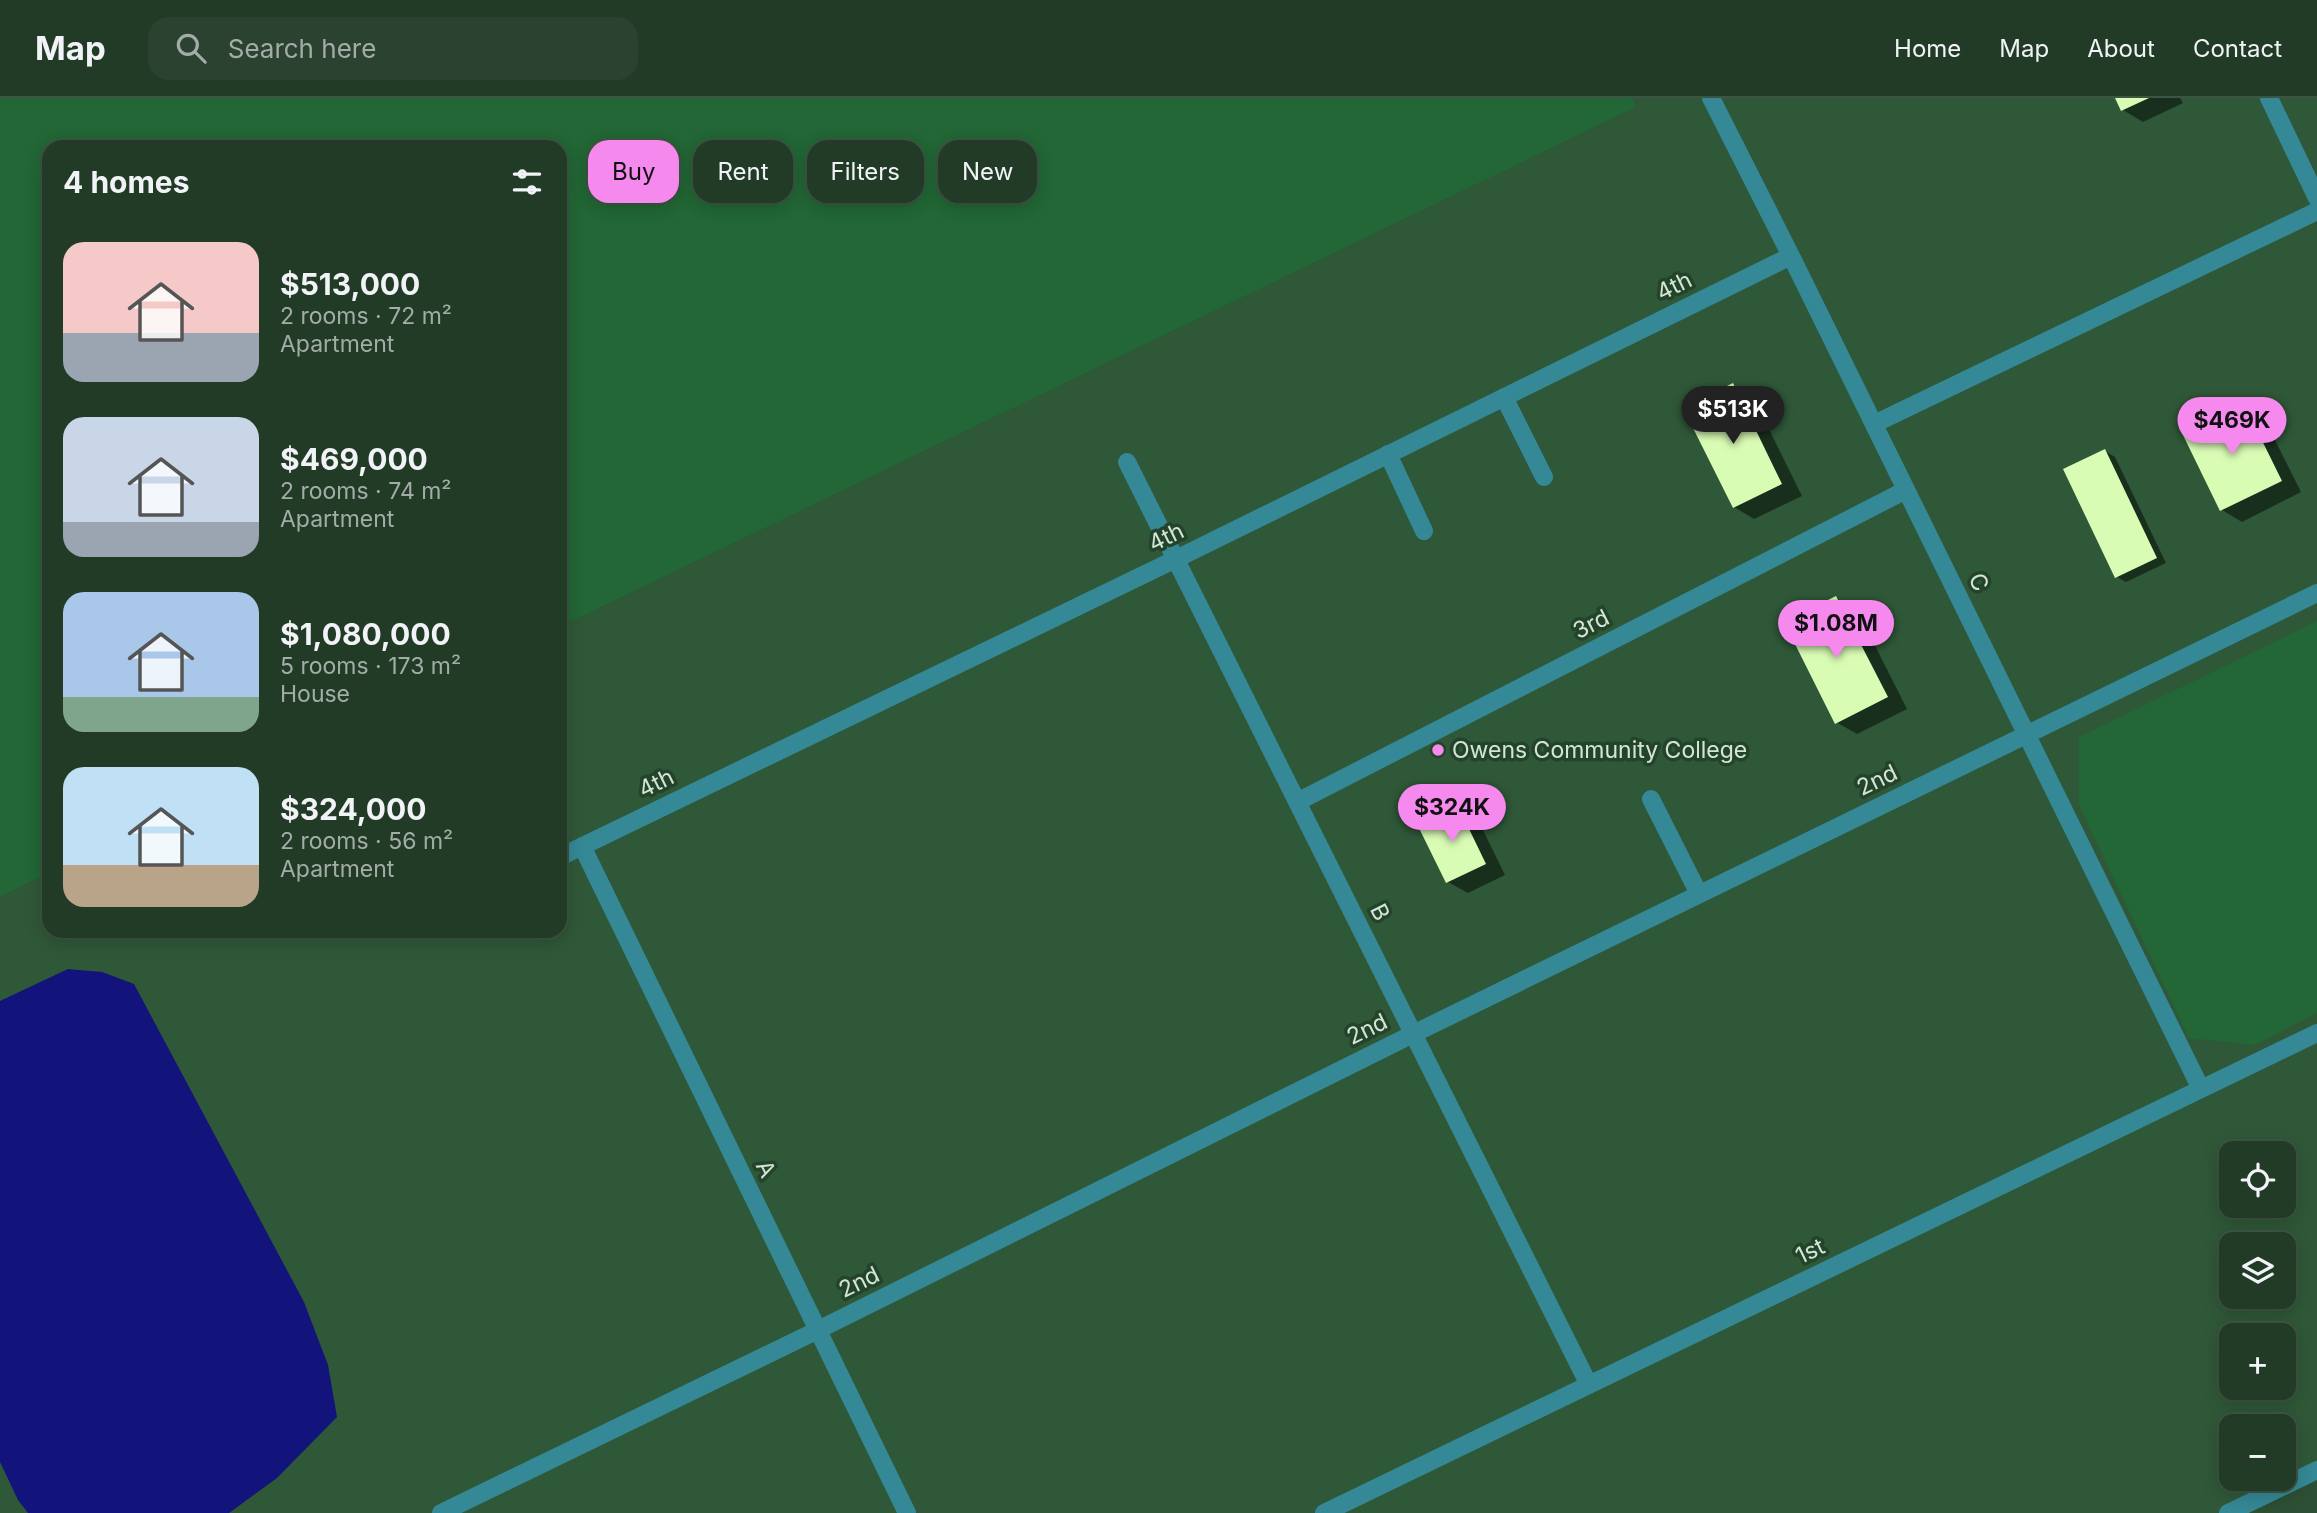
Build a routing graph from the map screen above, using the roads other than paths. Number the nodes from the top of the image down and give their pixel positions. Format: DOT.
graph roads {
  1 [pos="1711,98"];
  2 [pos="2269,98"];
  3 [pos="2317,198"];
  4 [pos="2317,211"];
  5 [pos="1791,256"];
  6 [pos="1504,397"];
  7 [pos="1874,424"];
  8 [pos="1388,454"];
  9 [pos="1127,462"];
  10 [pos="1544,477"];
  11 [pos="1906,490"];
  12 [pos="1424,531"];
  13 [pos="1176,559"];
  14 [pos="2317,593"];
  15 [pos="2027,734"];
  16 [pos="1651,799"];
  17 [pos="1297,802"];
  18 [pos="582,846"];
  19 [pos="567,854"];
  20 [pos="1699,894"];
  21 [pos="2317,1033"];
  22 [pos="1413,1034"];
  23 [pos="2201,1089"];
  24 [pos="818,1330"];
  25 [pos="1589,1385"];
  26 [pos="2317,1470"];
  27 [pos="441,1513"];
  28 [pos="907,1513"];
  29 [pos="1324,1513"];
  30 [pos="2228,1513"];
  1 -- 5 [label="street, C"];
  2 -- 3 [label="street"];
  4 -- 7 [label="street"];
  5 -- 6 [label="street, 4th"];
  5 -- 7 [label="street, C"];
  6 -- 8 [label="street, 4th"];
  6 -- 10 [label="street"];
  7 -- 11 [label="street, C"];
  8 -- 12 [label="street"];
  8 -- 13 [label="street, 4th"];
  9 -- 13 [label="street, B"];
  11 -- 15 [label="street, C"];
  11 -- 17 [label="street, 3rd"];
  13 -- 17 [label="street, B"];
  13 -- 18 [label="street, 4th"];
  14 -- 15 [label="street, 2nd"];
  15 -- 20 [label="street, 2nd"];
  15 -- 23 [label="street, C"];
  16 -- 20 [label="street"];
  17 -- 22 [label="street, B"];
  18 -- 19 [label="street, 4th"];
  18 -- 24 [label="street, A"];
  20 -- 22 [label="street, 2nd"];
  21 -- 23 [label="street, 1st"];
  22 -- 24 [label="street, 2nd"];
  22 -- 25 [label="street, B"];
  23 -- 25 [label="street, 1st"];
  24 -- 27 [label="street, 2nd"];
  24 -- 28 [label="street, A"];
  25 -- 29 [label="street, 1st"];
  26 -- 30 [label="street"];
}
